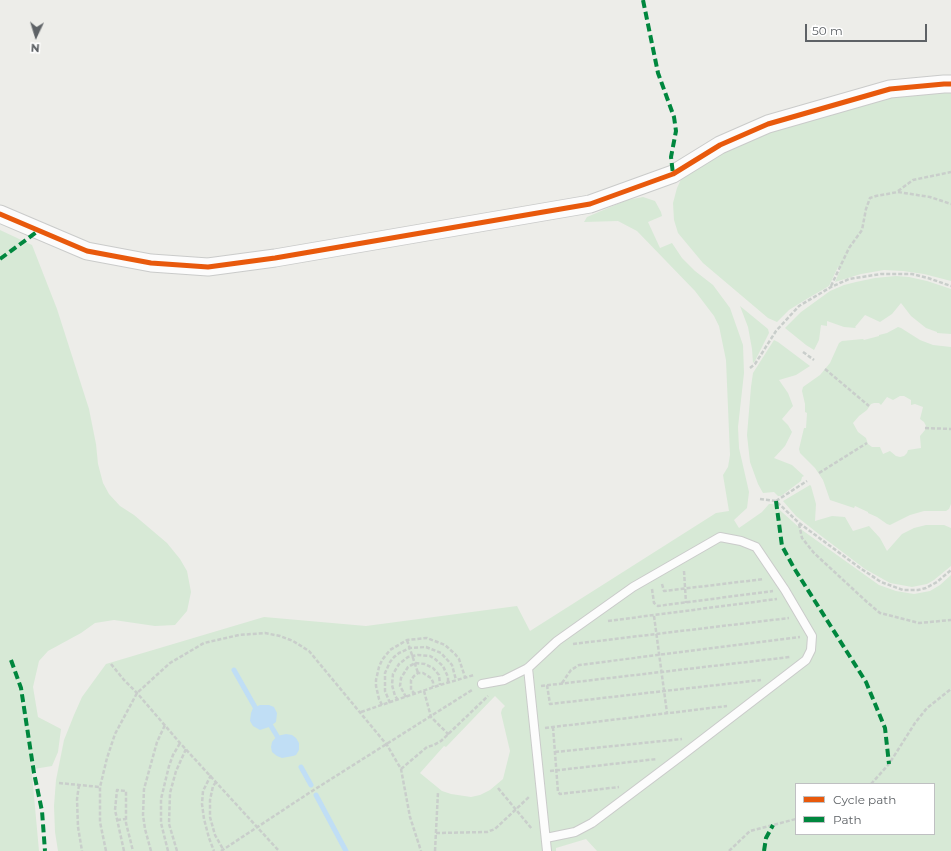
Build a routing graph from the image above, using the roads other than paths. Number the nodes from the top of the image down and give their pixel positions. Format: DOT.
graph roads {
  1 [pos="951,84"];
  2 [pos="0,214"];
  3 [pos="528,668"];
  4 [pos="482,684"];
  5 [pos="546,838"];
  6 [pos="547,851"];
  1 -- 2 [label="street"];
  3 -- 4 [label="lane"];
  3 -- 5 [label="lane"];
  3 -- 5 [label="lane"];
  5 -- 6 [label="lane"];
}
